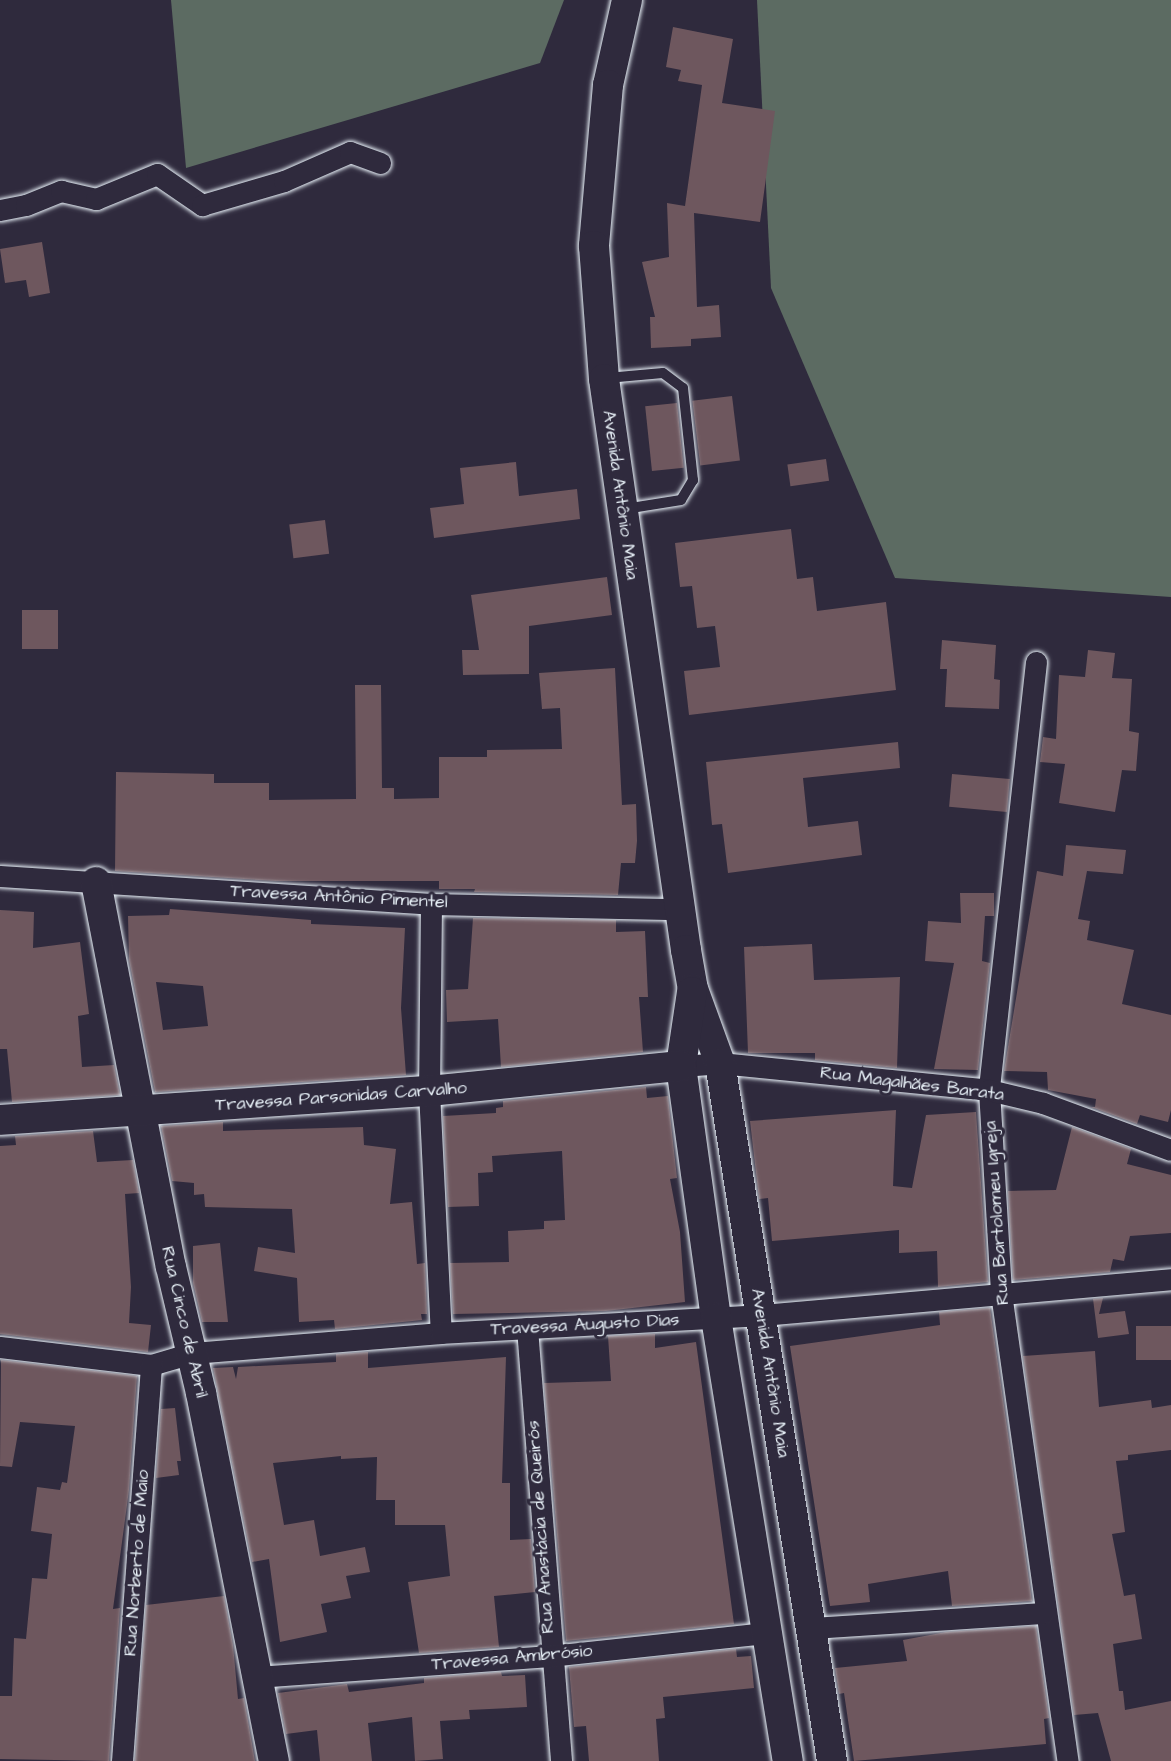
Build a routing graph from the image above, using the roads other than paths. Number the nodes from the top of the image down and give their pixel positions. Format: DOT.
graph roads {
  1 [pos="627,0"];
  2 [pos="380,163"];
  3 [pos="0,210"];
  4 [pos="604,379"];
  5 [pos="622,509"];
  6 [pos="1036,662"];
  7 [pos="0,876"];
  8 [pos="96,882"];
  9 [pos="431,904"];
  10 [pos="679,909"];
  11 [pos="693,989"];
  12 [pos="720,1063"];
  13 [pos="681,1066"];
  14 [pos="989,1090"];
  15 [pos="429,1091"];
  16 [pos="140,1112"];
  17 [pos="0,1120"];
  18 [pos="1171,1150"];
  19 [pos="1171,1279"];
  20 [pos="1001,1293"];
  21 [pos="760,1315"];
  22 [pos="716,1318"];
  23 [pos="527,1328"];
  24 [pos="441,1333"];
  25 [pos="0,1347"];
  26 [pos="192,1353"];
  27 [pos="151,1365"];
  28 [pos="1044,1613"];
  29 [pos="811,1628"];
  30 [pos="767,1634"];
  31 [pos="550,1656"];
  32 [pos="256,1677"];
  33 [pos="122,1761"];
  34 [pos="274,1761"];
  35 [pos="561,1761"];
  36 [pos="788,1761"];
  37 [pos="832,1761"];
  38 [pos="1068,1761"];
  1 -- 4 [label="main road, Avenida Antônio Maia"];
  2 -- 3 [label="street"];
  4 -- 5 [label="main road, Avenida Antônio Maia"];
  4 -- 5 [label="lane"];
  5 -- 10 [label="main road, Avenida Antônio Maia"];
  6 -- 14 [label="street, Rua Bartolomeu Igreja"];
  7 -- 8 [label="street, Travessa Antônio Pimentel"];
  8 -- 9 [label="street, Travessa Antônio Pimentel"];
  8 -- 16 [label="main road, Rua Cinco de Abril"];
  9 -- 10 [label="street, Travessa Antônio Pimentel"];
  9 -- 15 [label="street"];
  10 -- 11 [label="main road, Avenida Antônio Maia"];
  11 -- 12 [label="main road, Avenida Antônio Maia"];
  11 -- 13 [label="main road, Avenida Antônio Maia"];
  12 -- 13 [label="street, Rua Magalhães Barata"];
  12 -- 14 [label="street, Rua Magalhães Barata"];
  12 -- 21 [label="main road, Avenida Antônio Maia"];
  13 -- 15 [label="main road, Travessa Parsonidas Carvalho"];
  13 -- 22 [label="main road, Avenida Antônio Maia"];
  14 -- 18 [label="street, Rua Magalhães Barata"];
  14 -- 20 [label="street, Rua Bartolomeu Igreja"];
  15 -- 16 [label="main road, Travessa Parsonidas Carvalho"];
  15 -- 24 [label="street"];
  16 -- 17 [label="main road, Travessa Parsonidas Carvalho"];
  16 -- 26 [label="main road, Rua Cinco de Abril"];
  19 -- 20 [label="street, Travessa Augusto Dias"];
  20 -- 21 [label="street, Travessa Augusto Dias"];
  20 -- 28 [label="street, Rua Bartolomeu Igreja"];
  21 -- 22 [label="street, Travessa Augusto Dias"];
  21 -- 29 [label="main road, Avenida Antônio Maia"];
  22 -- 23 [label="street, Travessa Augusto Dias"];
  22 -- 30 [label="main road, Avenida Antônio Maia"];
  23 -- 24 [label="street, Travessa Augusto Dias"];
  23 -- 31 [label="street, Rua Anastácia de Queirós"];
  24 -- 26 [label="street, Travessa Augusto Dias"];
  25 -- 27 [label="street, Travessa Augusto Dias"];
  26 -- 27 [label="street, Travessa Augusto Dias"];
  26 -- 32 [label="main road, Rua Cinco de Abril"];
  27 -- 33 [label="street, Rua Norberto de Maio"];
  28 -- 29 [label="street"];
  28 -- 38 [label="street, Rua Bartolomeu Igreja"];
  29 -- 37 [label="main road, Avenida Antônio Maia"];
  30 -- 31 [label="street, Travessa Ambrósio"];
  30 -- 36 [label="main road, Avenida Antônio Maia"];
  31 -- 32 [label="street, Travessa Ambrósio"];
  31 -- 35 [label="street, Rua Anastácia de Queirós"];
  32 -- 34 [label="main road, Rua Cinco de Abril"];
}
